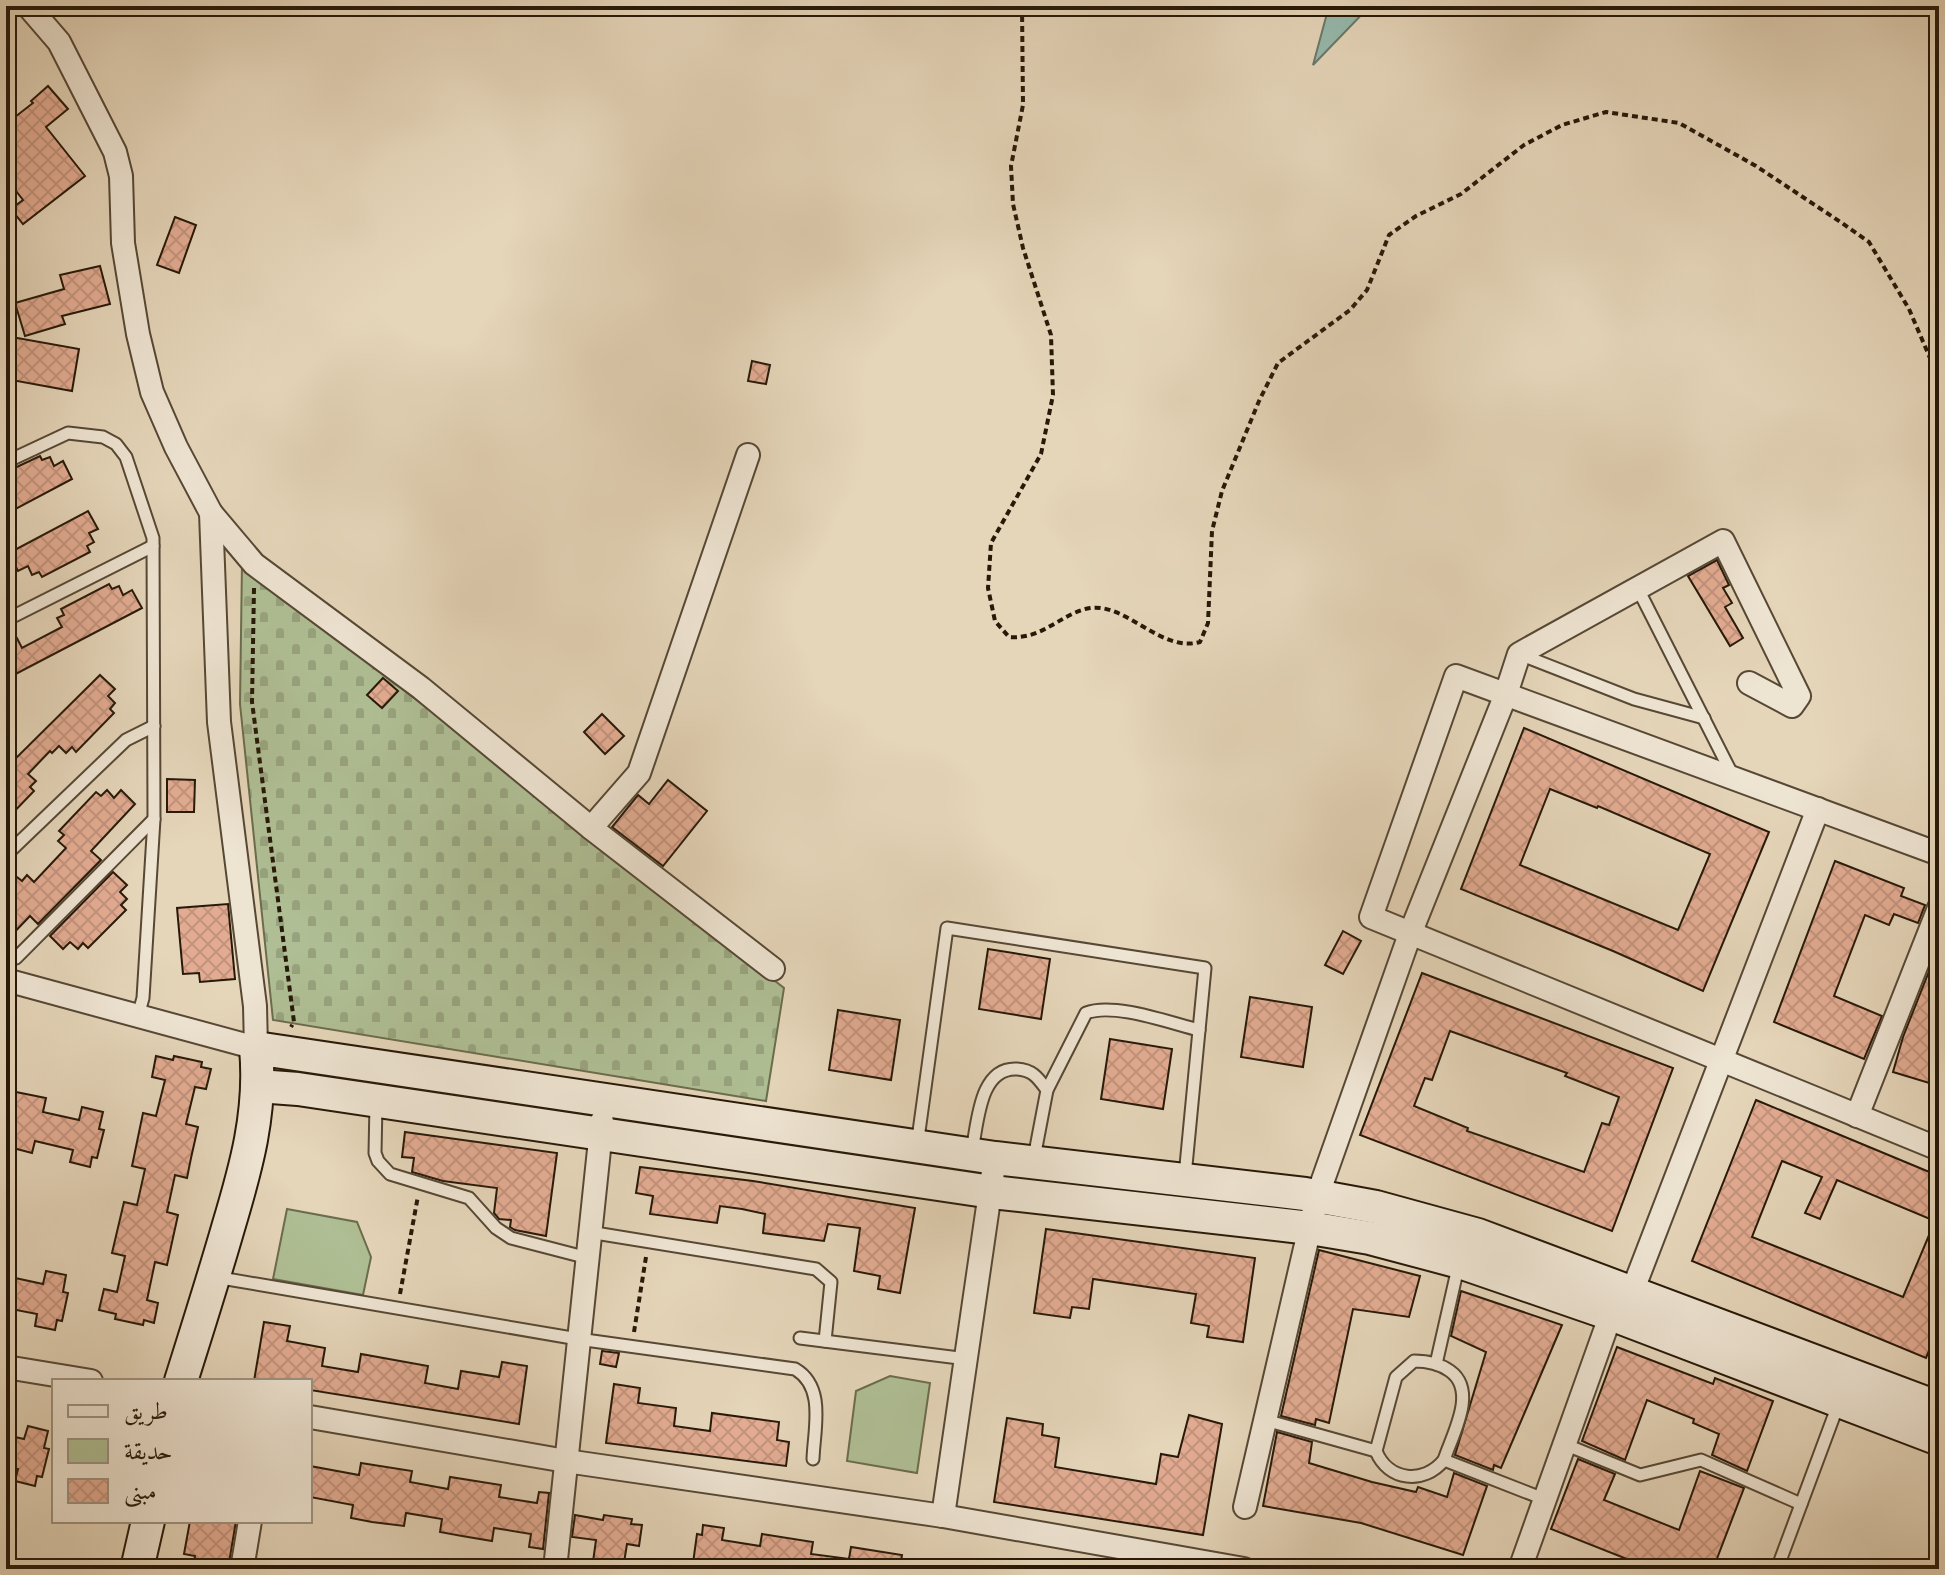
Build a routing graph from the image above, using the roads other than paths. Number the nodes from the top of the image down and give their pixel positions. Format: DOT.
graph roads {
  1 [pos="28,6"];
  2 [pos="748,455"];
  3 [pos="6,462"];
  4 [pos="211,513"];
  5 [pos="153,546"];
  6 [pos="1638,589"];
  7 [pos="6,620"];
  8 [pos="1519,654"];
  9 [pos="1749,683"];
  10 [pos="1506,694"];
  11 [pos="1704,718"];
  12 [pos="154,726"];
  13 [pos="1735,779"];
  14 [pos="1818,809"];
  15 [pos="154,819"];
  16 [pos="591,828"];
  17 [pos="1939,854"];
  18 [pos="6,855"];
  19 [pos="1939,908"];
  20 [pos="1410,934"];
  21 [pos="16,958"];
  22 [pos="773,969"];
  23 [pos="6,980"];
  24 [pos="138,1016"];
  25 [pos="1199,1030"];
  26 [pos="263,1049"];
  27 [pos="1720,1059"];
  28 [pos="258,1086"];
  29 [pos="1047,1090"];
  30 [pos="376,1100"];
  31 [pos="605,1100"];
  32 [pos="1857,1116"];
  33 [pos="600,1134"];
  34 [pos="916,1146"];
  35 [pos="1939,1149"];
  36 [pos="983,1157"];
  37 [pos="1033,1163"];
  38 [pos="1184,1180"];
  39 [pos="992,1192"];
  40 [pos="1317,1197"];
  41 [pos="1310,1228"];
  42 [pos="589,1232"];
  43 [pos="588,1258"];
  44 [pos="1460,1262"];
  45 [pos="214,1277"];
  46 [pos="1622,1303"];
  47 [pos="800,1338"];
  48 [pos="578,1339"];
  49 [pos="825,1341"];
  50 [pos="967,1359"];
  51 [pos="1436,1364"];
  52 [pos="6,1367"];
  53 [pos="79,1379"];
  54 [pos="182,1379"];
  55 [pos="1839,1401"];
  56 [pos="1939,1408"];
  57 [pos="312,1417"];
  58 [pos="1265,1420"];
  59 [pos="1939,1439"];
  60 [pos="1564,1444"];
  61 [pos="1376,1451"];
  62 [pos="813,1459"];
  63 [pos="1444,1460"];
  64 [pos="566,1461"];
  65 [pos="1544,1499"];
  66 [pos="1801,1504"];
  67 [pos="1245,1507"];
  68 [pos="943,1516"];
  69 [pos="148,1523"];
  70 [pos="250,1523"];
  71 [pos="1528,1567"];
  72 [pos="137,1569"];
  73 [pos="242,1569"];
  74 [pos="555,1569"];
  75 [pos="1244,1569"];
  76 [pos="1777,1569"];
  1 -- 4 [label="street"];
  2 -- 16 [label="street"];
  3 -- 5 [label="lane"];
  4 -- 16 [label="street"];
  4 -- 26 [label="street"];
  5 -- 7 [label="lane"];
  5 -- 12 [label="lane"];
  6 -- 8 [label="street"];
  6 -- 9 [label="street"];
  6 -- 11 [label="lane"];
  8 -- 10 [label="street"];
  8 -- 11 [label="lane"];
  10 -- 13 [label="street"];
  10 -- 20 [label="street"];
  10 -- 20 [label="street"];
  11 -- 13 [label="lane"];
  12 -- 15 [label="lane"];
  12 -- 18 [label="lane"];
  13 -- 14 [label="street"];
  14 -- 17 [label="street"];
  14 -- 27 [label="street"];
  15 -- 21 [label="lane"];
  15 -- 24 [label="lane"];
  16 -- 22 [label="street"];
  19 -- 32 [label="street"];
  20 -- 27 [label="street"];
  20 -- 40 [label="street"];
  23 -- 24 [label="street"];
  24 -- 26 [label="street"];
  25 -- 29 [label="lane"];
  25 -- 34 [label="lane"];
  25 -- 38 [label="lane"];
  26 -- 28 [label="street"];
  26 -- 31 [label="street"];
  27 -- 32 [label="street"];
  27 -- 46 [label="street"];
  28 -- 30 [label="street"];
  28 -- 45 [label="street"];
  29 -- 36 [label="lane"];
  29 -- 37 [label="lane"];
  30 -- 33 [label="street"];
  30 -- 43 [label="lane"];
  31 -- 33 [label="street"];
  31 -- 34 [label="street"];
  32 -- 35 [label="street"];
  33 -- 39 [label="street"];
  33 -- 42 [label="street"];
  34 -- 36 [label="street"];
  36 -- 37 [label="street"];
  36 -- 39 [label="street"];
  37 -- 38 [label="street"];
  38 -- 40 [label="street"];
  39 -- 41 [label="street"];
  39 -- 50 [label="street"];
  40 -- 41 [label="street"];
  40 -- 46 [label="street"];
  41 -- 44 [label="street"];
  41 -- 58 [label="street"];
  42 -- 43 [label="street"];
  42 -- 49 [label="lane"];
  43 -- 48 [label="street"];
  44 -- 46 [label="street"];
  44 -- 51 [label="lane"];
  45 -- 48 [label="lane"];
  45 -- 54 [label="street"];
  46 -- 55 [label="street"];
  46 -- 56 [label="street"];
  46 -- 60 [label="street"];
  47 -- 49 [label="lane"];
  48 -- 62 [label="lane"];
  48 -- 64 [label="street"];
  49 -- 50 [label="lane"];
  50 -- 68 [label="street"];
  51 -- 61 [label="lane"];
  51 -- 63 [label="lane"];
  52 -- 53 [label="street"];
  55 -- 59 [label="street"];
  55 -- 66 [label="lane"];
  57 -- 64 [label="street"];
  58 -- 61 [label="lane"];
  58 -- 67 [label="street"];
  60 -- 65 [label="street"];
  60 -- 66 [label="lane"];
  61 -- 63 [label="lane"];
  63 -- 65 [label="lane"];
  64 -- 68 [label="street"];
  64 -- 74 [label="street"];
  65 -- 71 [label="street"];
  66 -- 76 [label="lane"];
  68 -- 75 [label="street"];
  69 -- 72 [label="street"];
  70 -- 73 [label="street"];
}
